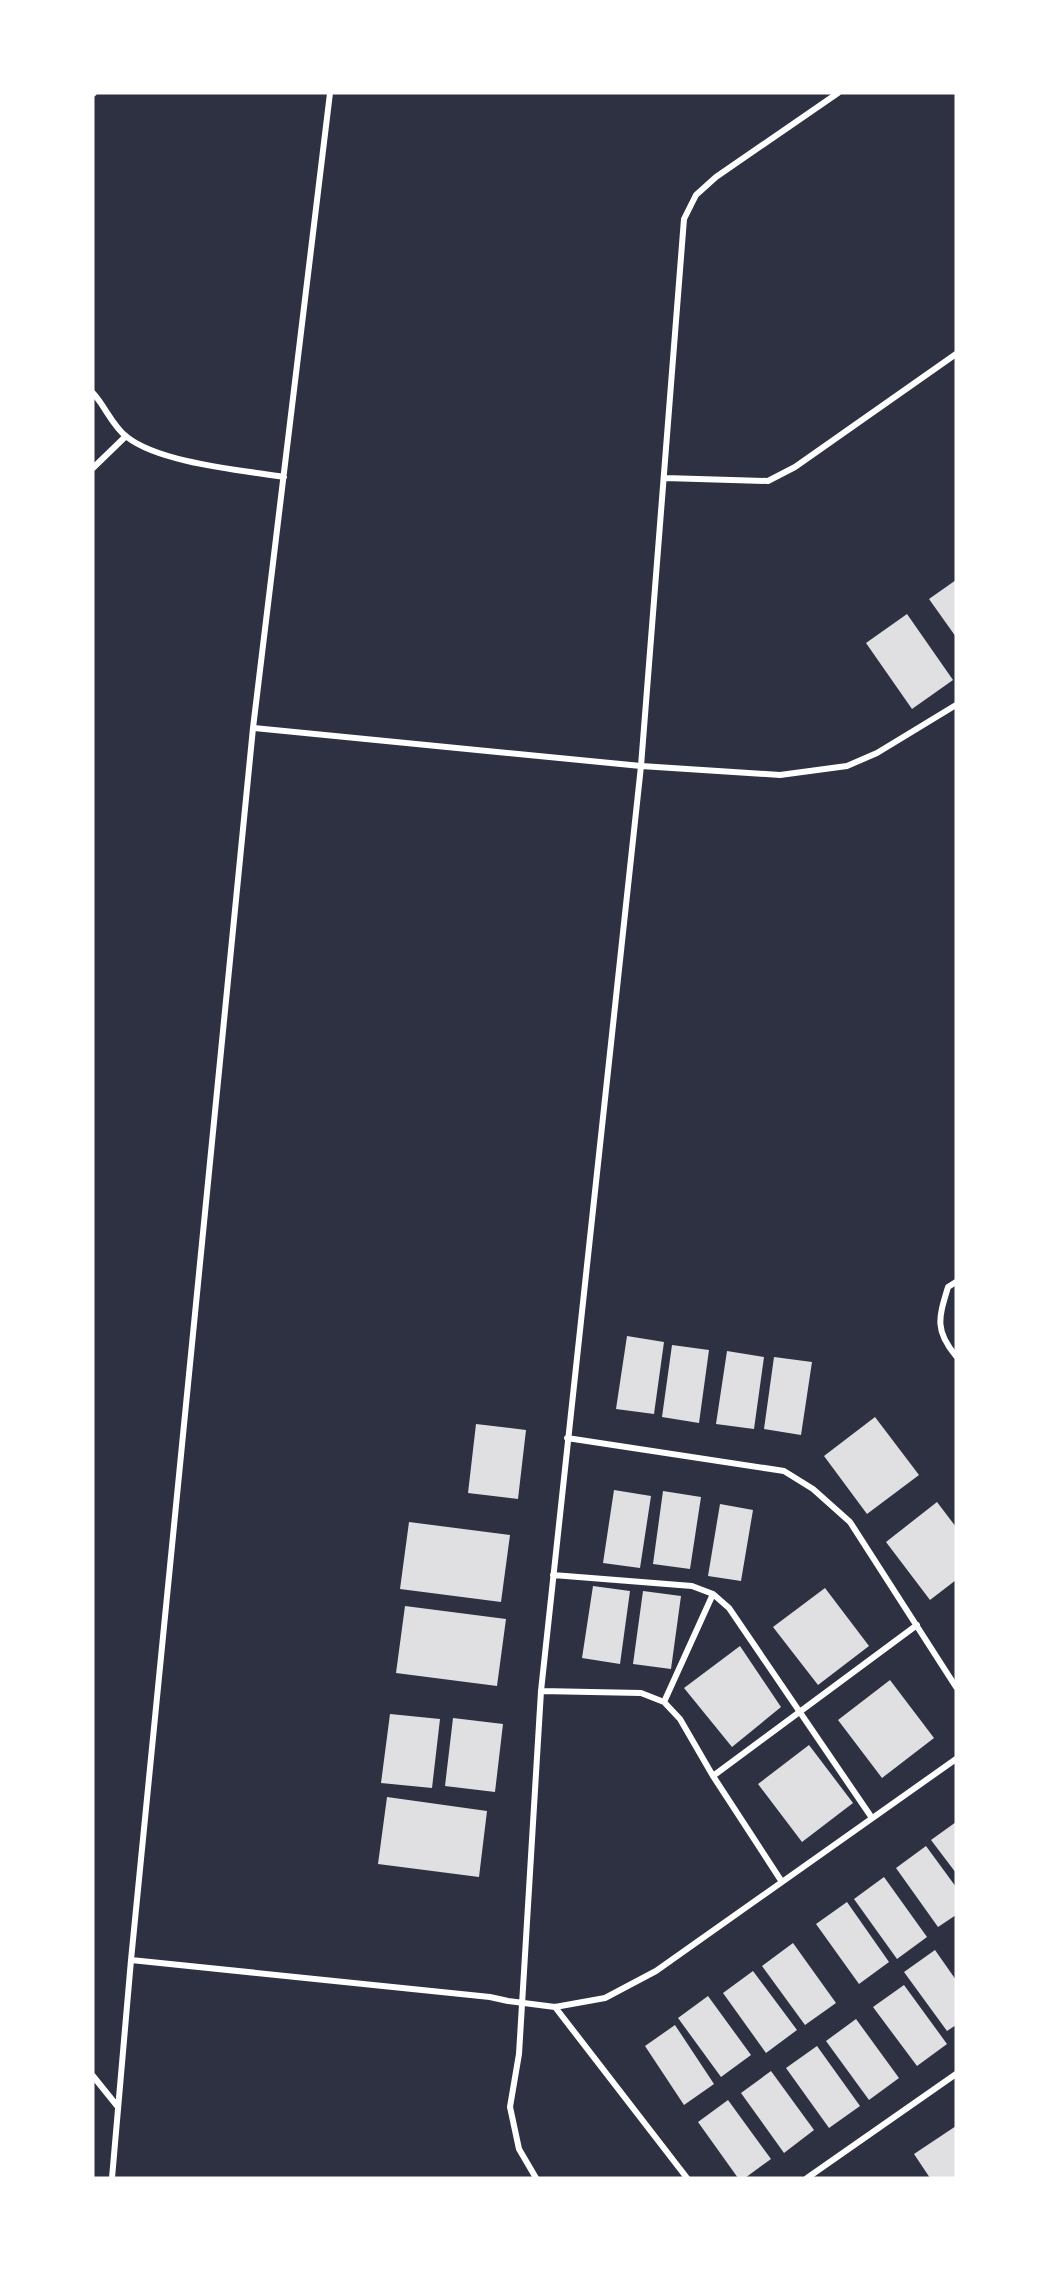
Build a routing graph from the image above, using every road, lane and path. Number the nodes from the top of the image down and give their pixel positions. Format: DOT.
graph roads {
  1 [pos="330,93"];
  2 [pos="838,93"];
  3 [pos="956,354"];
  4 [pos="93,393"];
  5 [pos="125,436"];
  6 [pos="93,468"];
  7 [pos="284,477"];
  8 [pos="665,478"];
  9 [pos="956,705"];
  10 [pos="253,728"];
  11 [pos="641,766"];
  12 [pos="956,1282"];
  13 [pos="956,1356"];
  14 [pos="567,1438"];
  15 [pos="553,1575"];
  16 [pos="713,1594"];
  17 [pos="916,1625"];
  18 [pos="956,1687"];
  19 [pos="541,1691"];
  20 [pos="664,1702"];
  21 [pos="801,1711"];
  22 [pos="956,1759"];
  23 [pos="713,1776"];
  24 [pos="873,1818"];
  25 [pos="782,1882"];
  26 [pos="131,1959"];
  27 [pos="523,2003"];
  28 [pos="555,2007"];
  29 [pos="956,2074"];
  30 [pos="93,2076"];
  31 [pos="118,2107"];
  32 [pos="112,2178"];
  33 [pos="536,2178"];
  34 [pos="687,2178"];
  35 [pos="807,2178"];
  1 -- 7 [label="street"];
  2 -- 8 [label="street"];
  3 -- 8 [label="street"];
  4 -- 5 [label="street"];
  5 -- 6 [label="street"];
  5 -- 7 [label="street"];
  7 -- 10 [label="street"];
  8 -- 11 [label="street"];
  9 -- 11 [label="street"];
  10 -- 11 [label="street"];
  10 -- 26 [label="street"];
  11 -- 14 [label="street"];
  12 -- 13 [label="street"];
  14 -- 15 [label="street"];
  14 -- 17 [label="street"];
  15 -- 16 [label="street"];
  15 -- 19 [label="street"];
  16 -- 20 [label="street"];
  16 -- 21 [label="street"];
  17 -- 18 [label="street"];
  17 -- 21 [label="street"];
  19 -- 20 [label="street"];
  19 -- 27 [label="street"];
  20 -- 23 [label="street"];
  21 -- 23 [label="street"];
  21 -- 24 [label="street"];
  22 -- 24 [label="street"];
  23 -- 25 [label="street"];
  24 -- 25 [label="street"];
  25 -- 28 [label="street"];
  26 -- 27 [label="street"];
  26 -- 31 [label="street"];
  27 -- 28 [label="street"];
  27 -- 33 [label="street"];
  28 -- 34 [label="street"];
  29 -- 35 [label="street"];
  30 -- 31 [label="street"];
  31 -- 32 [label="street"];
}
